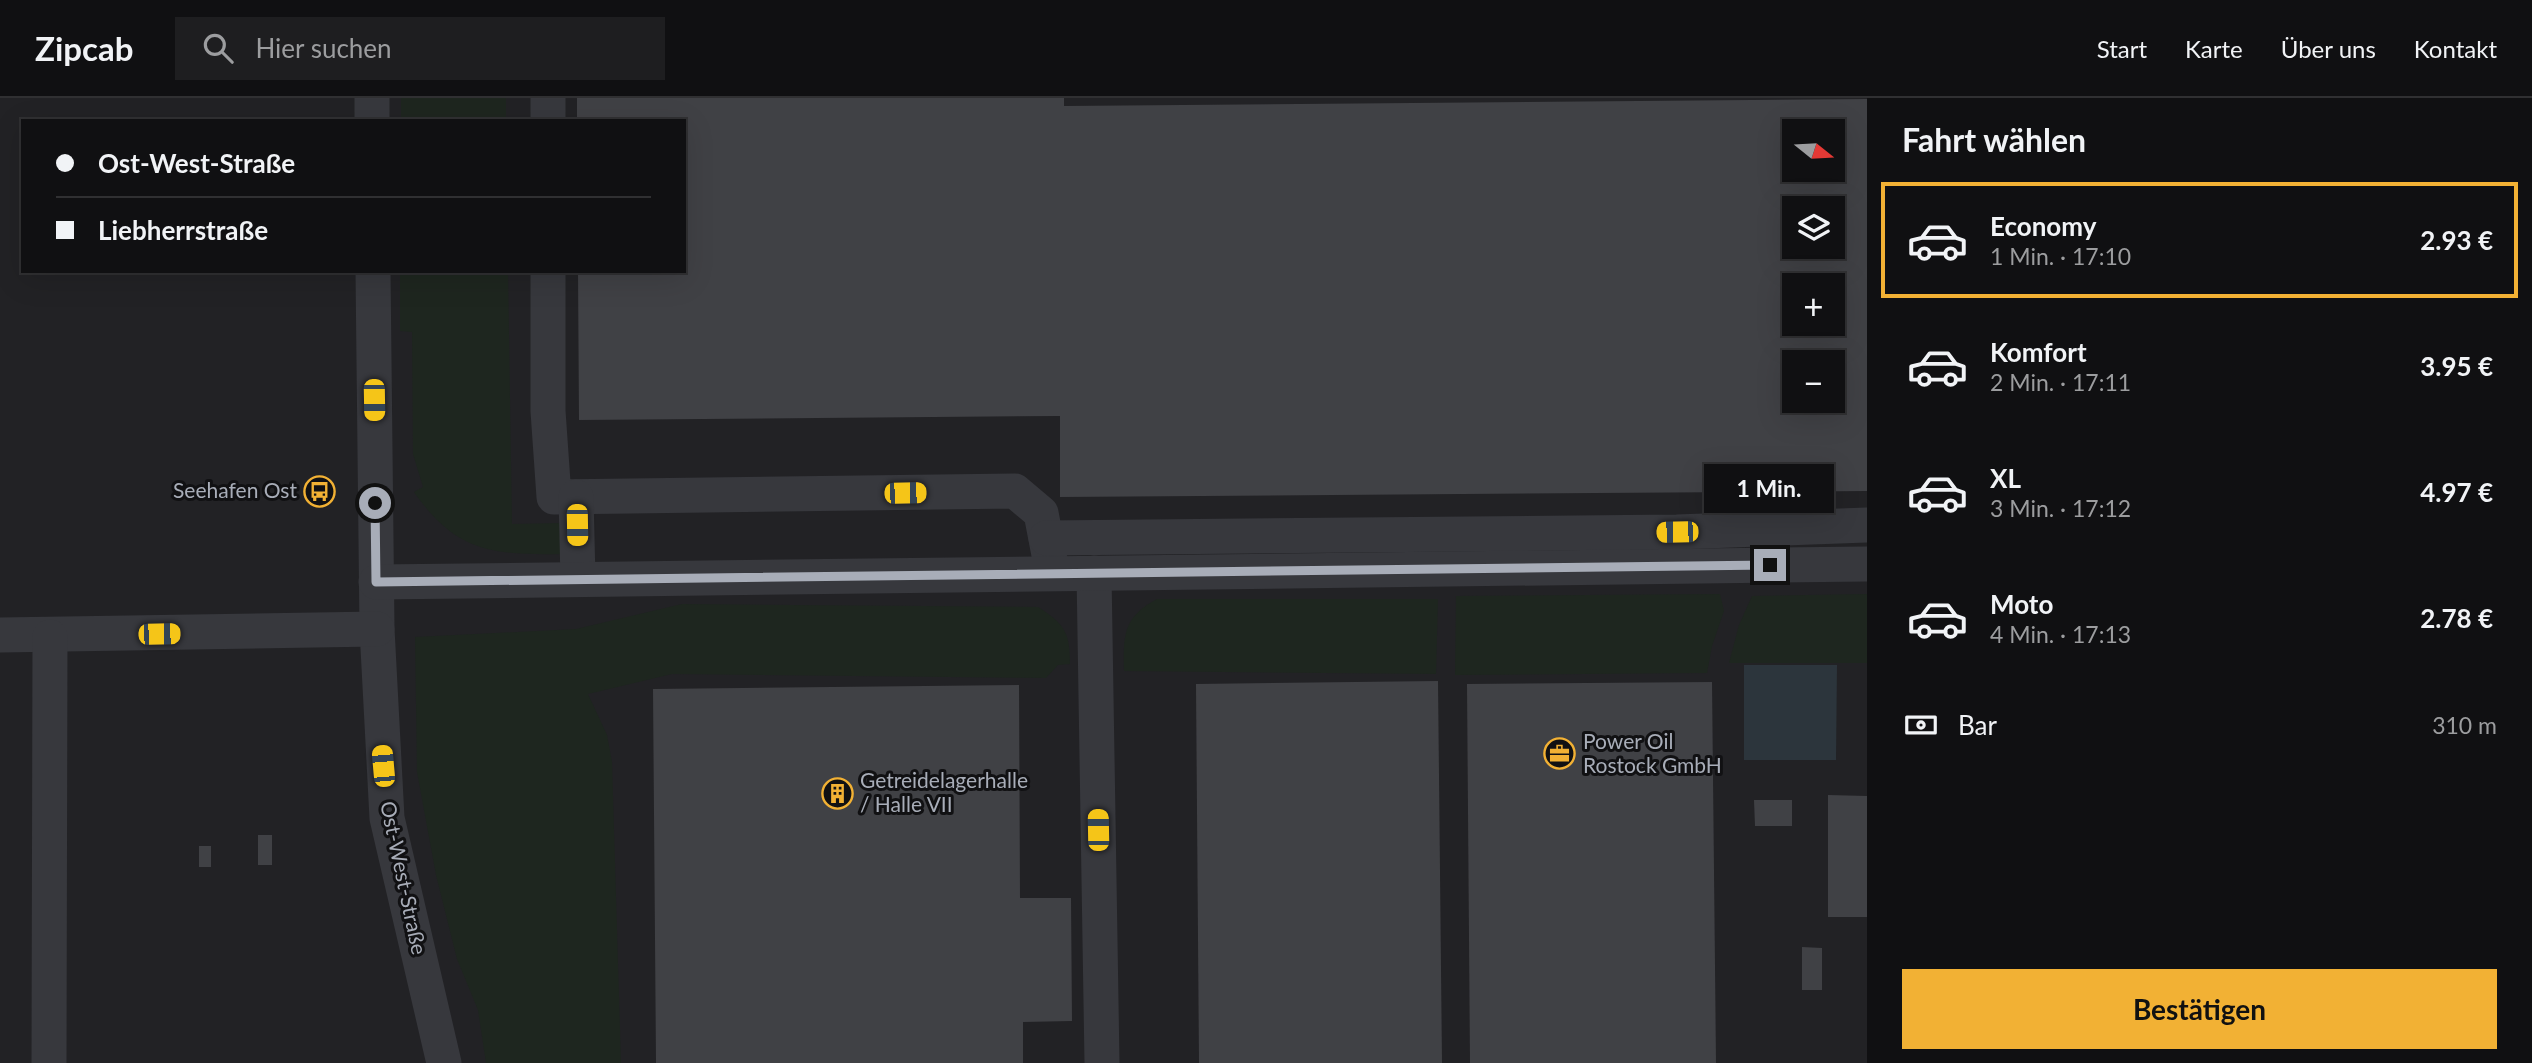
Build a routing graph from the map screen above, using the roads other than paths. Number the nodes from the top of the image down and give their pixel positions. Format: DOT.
graph roads {
  1 [pos="372,98"];
  2 [pos="548,98"];
  3 [pos="372,119"];
  4 [pos="548,119"];
  5 [pos="373,273"];
  6 [pos="548,273"];
  7 [pos="576,497"];
  8 [pos="1858,525"];
  9 [pos="1446,534"];
  10 [pos="1046,538"];
  11 [pos="1859,564"];
  12 [pos="1449,569"];
  13 [pos="1094,573"];
  14 [pos="1053,574"];
  15 [pos="578,579"];
  16 [pos="376,582"];
  17 [pos="377,629"];
  18 [pos="0,635"];
  19 [pos="50,637"];
  20 [pos="49,1063"];
  21 [pos="444,1063"];
  22 [pos="1102,1063"];
  1 -- 3 [label="street"];
  2 -- 4 [label="street"];
  5 -- 16 [label="street, Ost-West-Straße"];
  6 -- 7 [label="street"];
  7 -- 10 [label="street"];
  7 -- 15 [label="street"];
  8 -- 9 [label="street"];
  8 -- 11 [label="street"];
  9 -- 10 [label="street"];
  9 -- 12 [label="street"];
  10 -- 14 [label="street"];
  11 -- 12 [label="street"];
  12 -- 13 [label="street"];
  13 -- 14 [label="street"];
  13 -- 22 [label="street"];
  14 -- 15 [label="street"];
  15 -- 16 [label="street"];
  16 -- 17 [label="street, Ost-West-Straße"];
  17 -- 19 [label="street"];
  17 -- 21 [label="street, Ost-West-Straße"];
  18 -- 19 [label="street"];
  19 -- 20 [label="street"];
}
